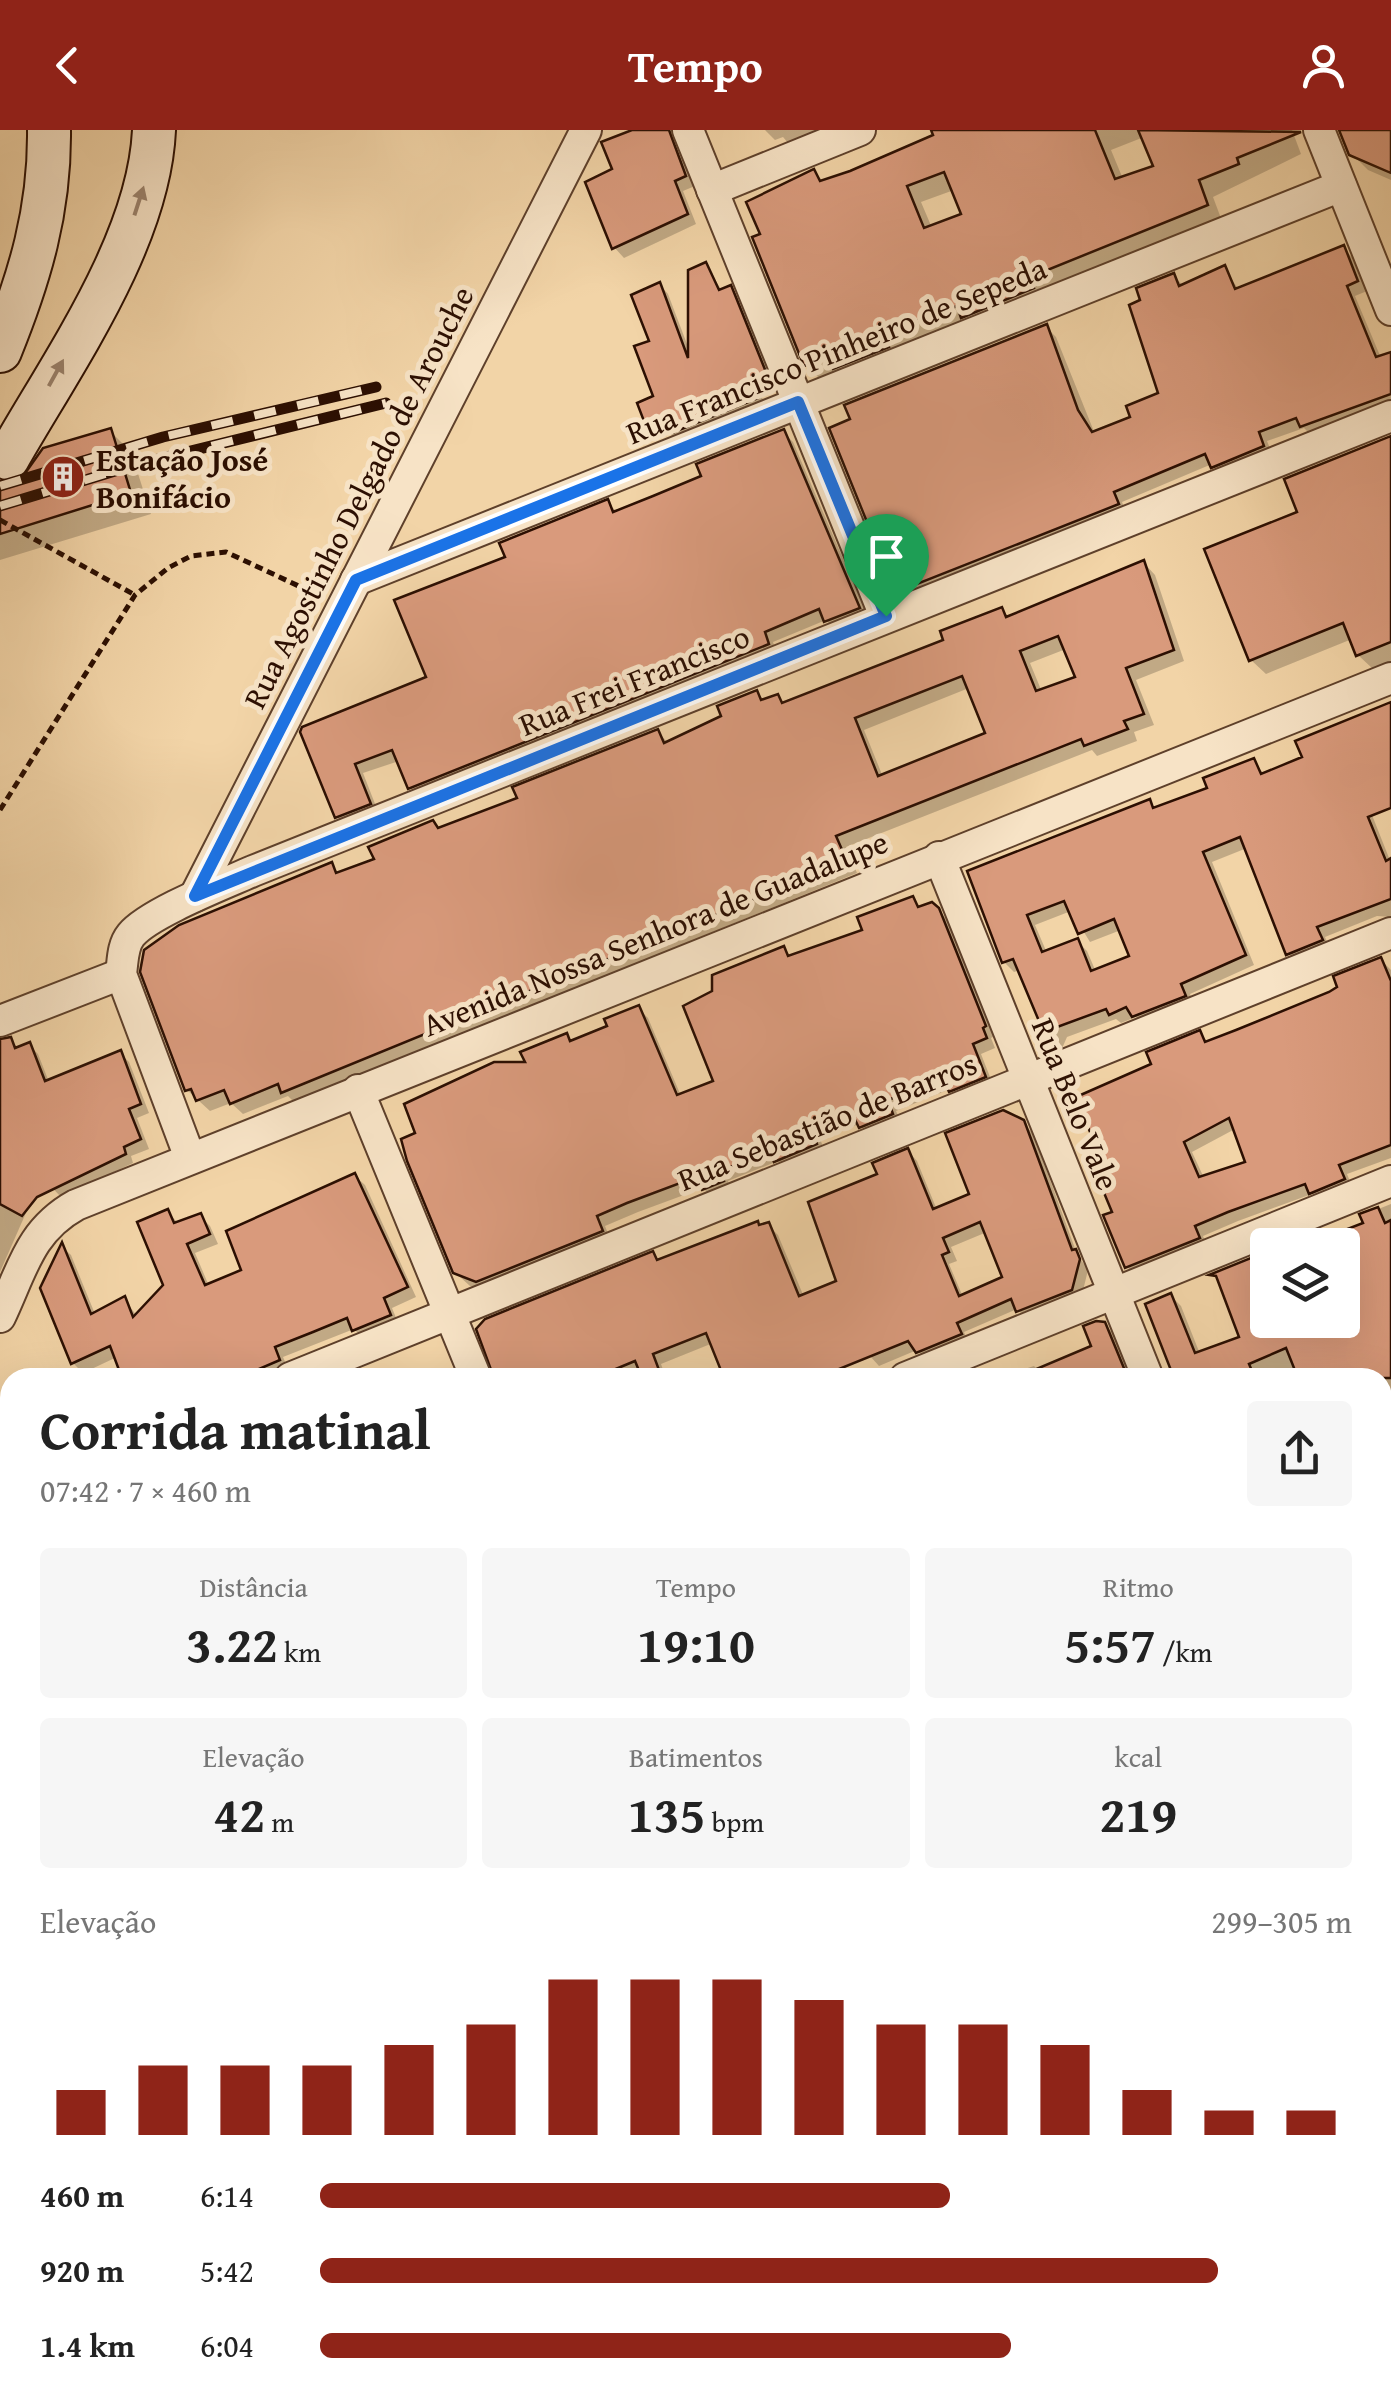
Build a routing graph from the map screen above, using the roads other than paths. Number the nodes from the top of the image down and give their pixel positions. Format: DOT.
graph roads {
  1 [pos="49,130"];
  2 [pos="154,130"];
  3 [pos="586,130"];
  4 [pos="688,130"];
  5 [pos="860,130"];
  6 [pos="1319,130"];
  7 [pos="1341,186"];
  8 [pos="712,190"];
  9 [pos="1391,310"];
  10 [pos="0,351"];
  11 [pos="798,402"];
  12 [pos="1391,416"];
  13 [pos="8,458"];
  14 [pos="356,580"];
  15 [pos="886,616"];
  16 [pos="1391,678"];
  17 [pos="939,858"];
  18 [pos="195,896"];
  19 [pos="1391,932"];
  20 [pos="122,974"];
  21 [pos="0,1021"];
  22 [pos="1028,1078"];
  23 [pos="358,1090"];
  24 [pos="190,1158"];
  25 [pos="1391,1180"];
  26 [pos="1115,1293"];
  27 [pos="4,1297"];
  28 [pos="450,1312"];
  29 [pos="314,1368"];
  30 [pos="472,1368"];
  31 [pos="930,1368"];
  32 [pos="1144,1368"];
  1 -- 10 [label="main road"];
  13 -- 2 [label="main road, one-way"];
  3 -- 14 [label="street, Rua Agostinho Delgado de Arouche"];
  4 -- 8 [label="street"];
  5 -- 8 [label="street"];
  6 -- 7 [label="street"];
  7 -- 9 [label="street"];
  7 -- 11 [label="street, Rua Francisco Pinheiro de Sepeda"];
  8 -- 11 [label="street"];
  11 -- 14 [label="street, Rua Francisco Pinheiro de Sepeda"];
  11 -- 15 [label="street"];
  12 -- 15 [label="street, Rua Frei Francisco"];
  14 -- 18 [label="street, Rua Agostinho Delgado de Arouche"];
  15 -- 18 [label="street, Rua Frei Francisco"];
  16 -- 17 [label="street, Avenida Nossa Senhora de Guadalupe"];
  17 -- 22 [label="street, Rua Belo Vale"];
  17 -- 23 [label="street, Avenida Nossa Senhora de Guadalupe"];
  18 -- 20 [label="street, Rua Frei Francisco"];
  19 -- 22 [label="street, Rua Sebastião de Barros"];
  20 -- 21 [label="street"];
  20 -- 24 [label="street"];
  22 -- 26 [label="street, Rua Belo Vale"];
  22 -- 28 [label="street, Rua Sebastião de Barros"];
  23 -- 24 [label="street, Avenida Nossa Senhora de Guadalupe"];
  23 -- 28 [label="street"];
  24 -- 27 [label="street, Avenida Nossa Senhora de Guadalupe"];
  25 -- 26 [label="street"];
  26 -- 31 [label="street"];
  26 -- 32 [label="street, Rua Belo Vale"];
  28 -- 29 [label="street, Rua Sebastião de Barros"];
  28 -- 30 [label="street"];
}
